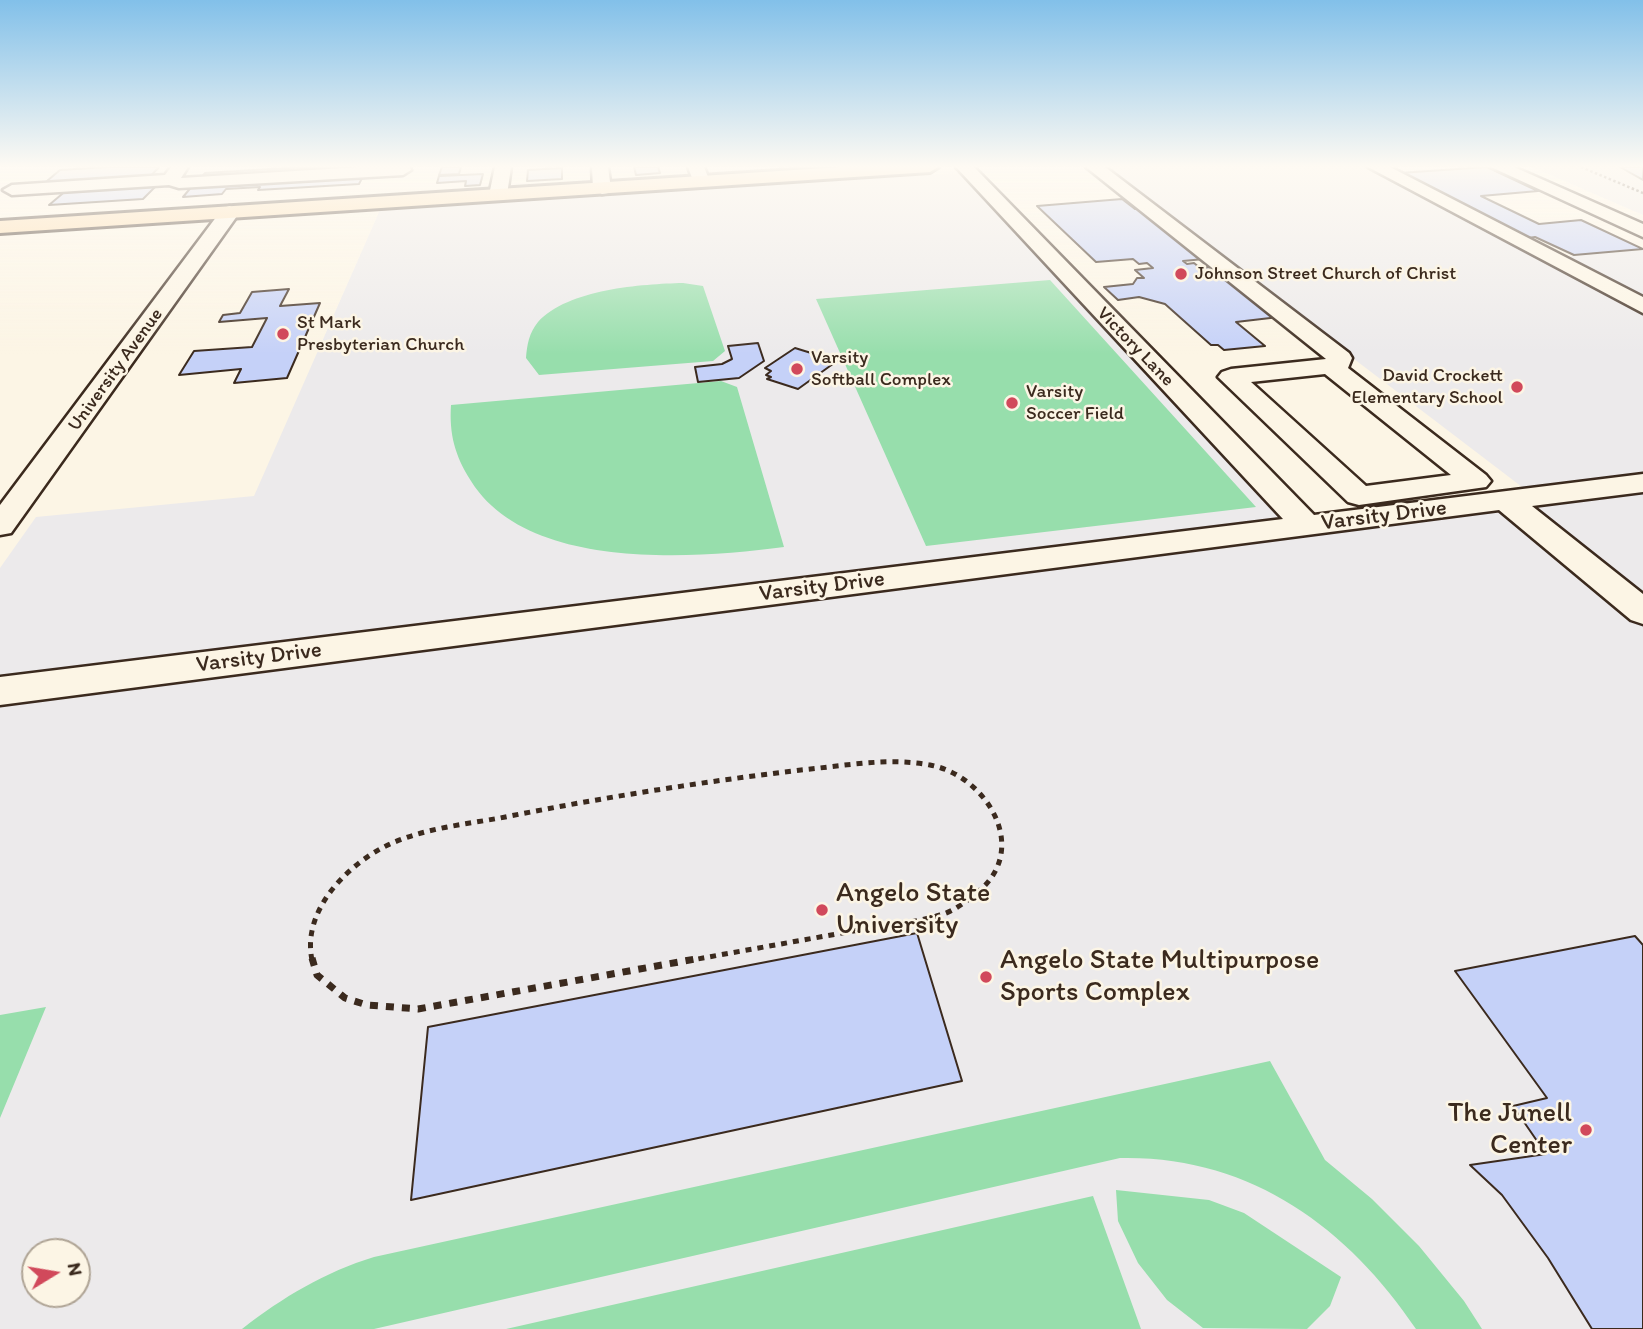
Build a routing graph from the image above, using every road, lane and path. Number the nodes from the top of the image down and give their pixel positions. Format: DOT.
graph roads {
  1 [pos="218,229"];
  2 [pos="1023,229"];
  3 [pos="1174,229"];
  4 [pos="1495,229"];
  5 [pos="1643,306"];
  6 [pos="1330,366"];
  7 [pos="1643,483"];
  8 [pos="1433,498"];
  9 [pos="1505,500"];
  10 [pos="0,526"];
  11 [pos="1307,526"];
  12 [pos="1643,612"];
  13 [pos="0,691"];
  14 [pos="881,762"];
  1 -- 10 [label="street, University Avenue"];
  2 -- 11 [label="street, Victory Lane"];
  3 -- 6 [label="street"];
  4 -- 5 [label="street"];
  6 -- 8 [label="street"];
  6 -- 8 [label="street"];
  7 -- 9 [label="street, Varsity Drive"];
  8 -- 9 [label="street, Varsity Drive"];
  8 -- 11 [label="street, Varsity Drive"];
  9 -- 12 [label="street"];
  11 -- 13 [label="street, Varsity Drive"];
  14 -- 14 [label="path"];
}
